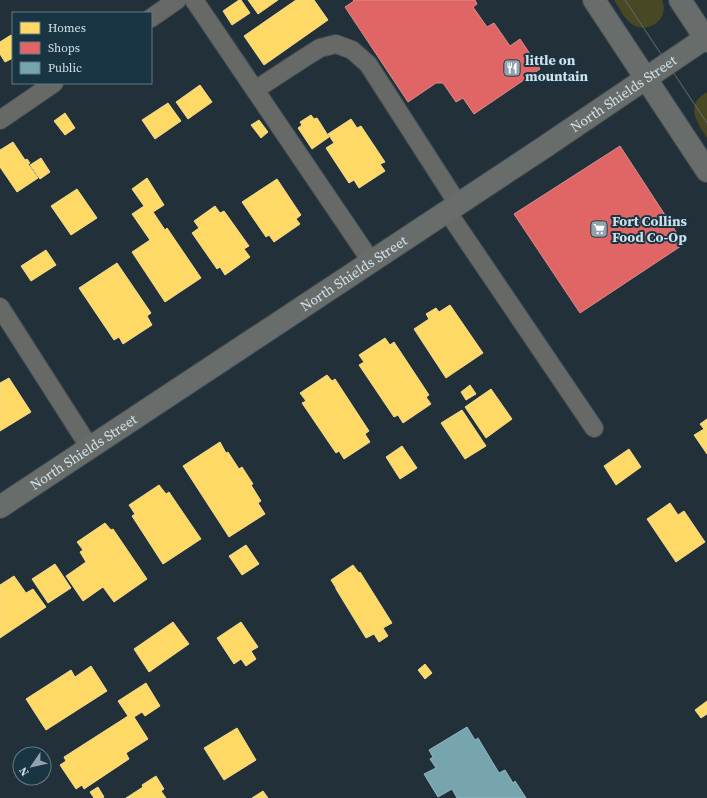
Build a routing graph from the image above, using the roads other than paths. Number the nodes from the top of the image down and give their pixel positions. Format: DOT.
graph roads {
  1 [pos="177,0"];
  2 [pos="194,0"];
  3 [pos="594,0"];
  4 [pos="680,0"];
  5 [pos="152,17"];
  6 [pos="706,39"];
  7 [pos="646,78"];
  8 [pos="53,84"];
  9 [pos="255,90"];
  10 [pos="0,120"];
  11 [pos="707,171"];
  12 [pos="453,207"];
  13 [pos="371,261"];
  14 [pos="0,308"];
  15 [pos="594,428"];
  16 [pos="90,448"];
  17 [pos="0,507"];
  1 -- 5 [label="lane"];
  2 -- 9 [label="lane"];
  3 -- 7 [label="main road"];
  4 -- 6 [label="main road"];
  6 -- 7 [label="main road, North Shields Street"];
  7 -- 11 [label="main road"];
  7 -- 12 [label="main road, North Shields Street"];
  8 -- 10 [label="lane"];
  9 -- 12 [label="lane"];
  9 -- 13 [label="lane"];
  12 -- 13 [label="main road, North Shields Street"];
  12 -- 15 [label="lane"];
  13 -- 16 [label="main road, North Shields Street"];
  14 -- 16 [label="lane"];
  16 -- 17 [label="main road, North Shields Street"];
}
